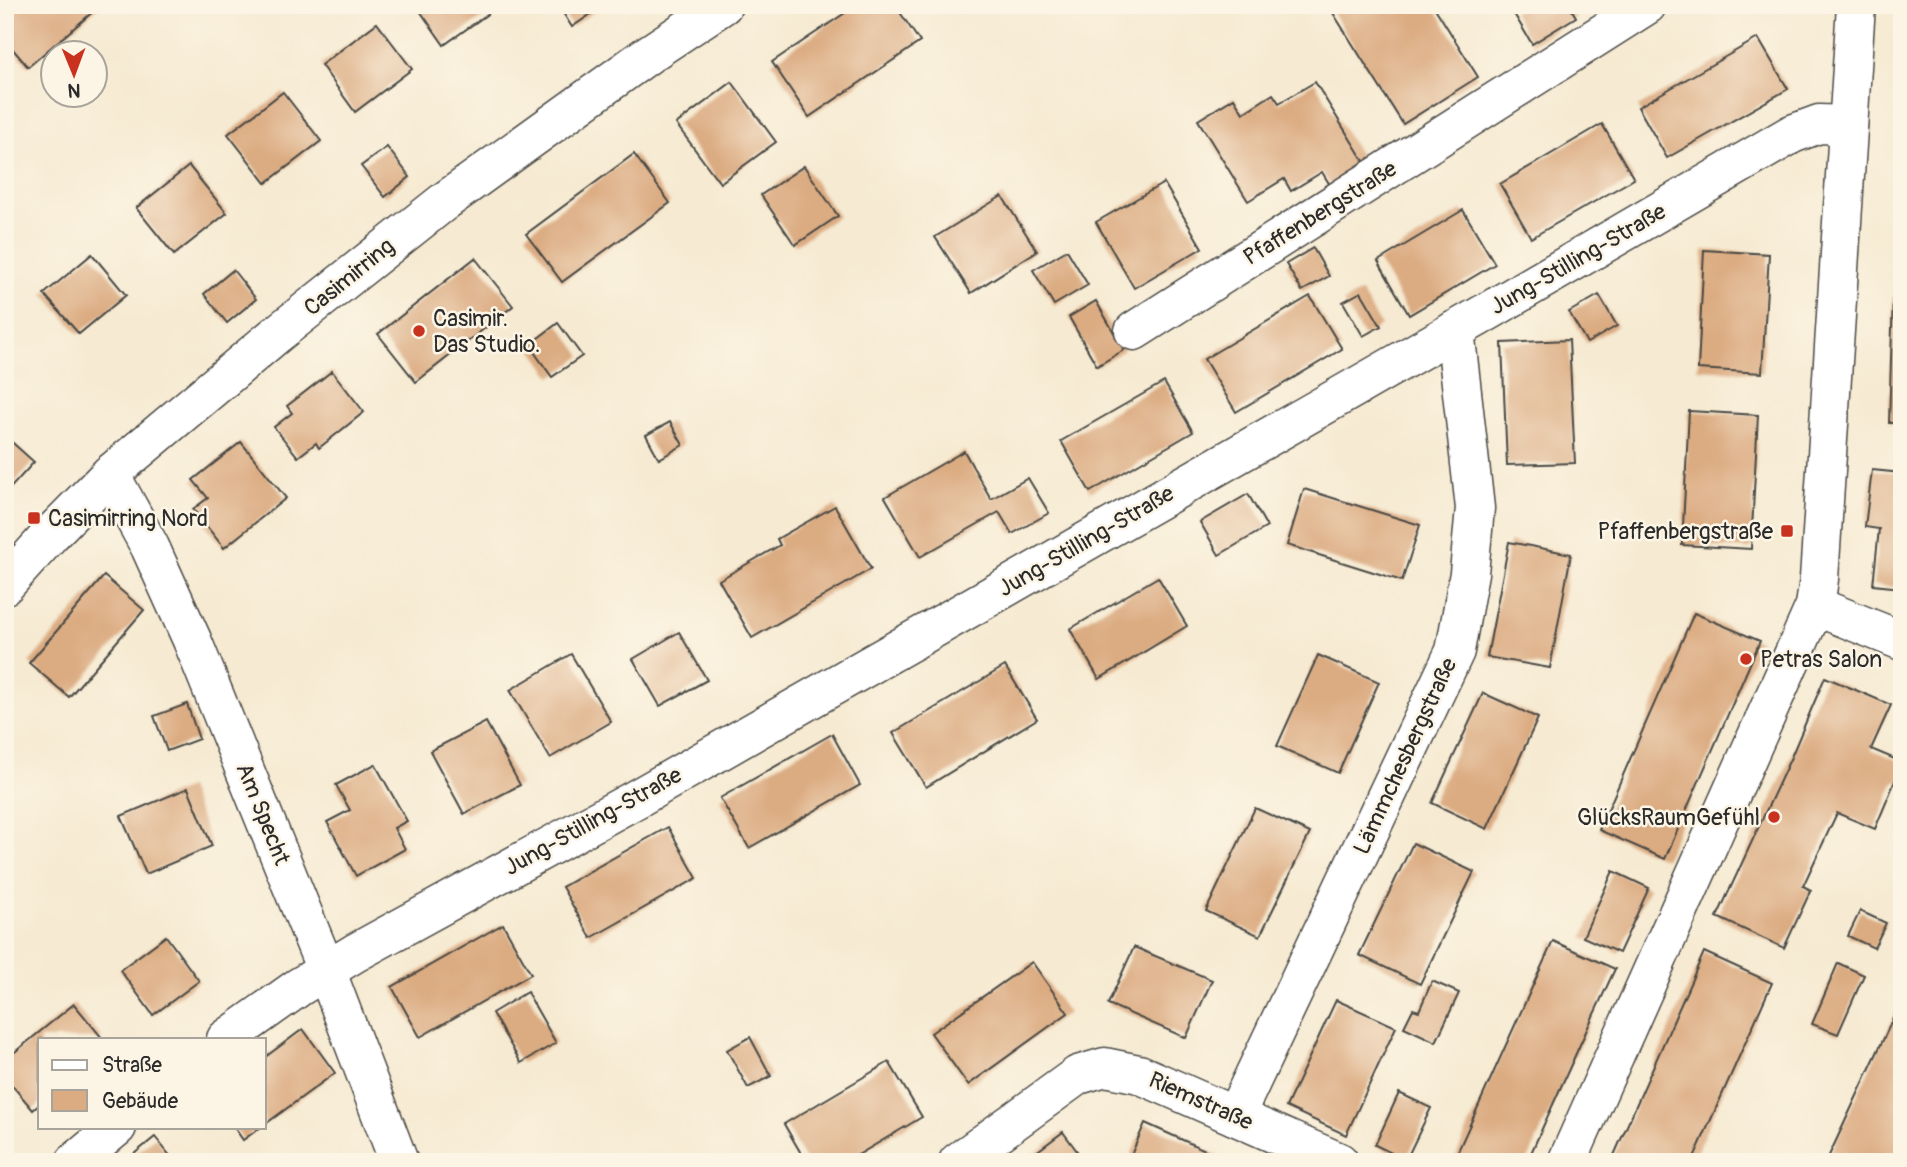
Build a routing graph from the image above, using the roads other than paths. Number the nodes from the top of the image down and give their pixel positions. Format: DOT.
graph roads {
  1 [pos="723,5"];
  2 [pos="1647,5"];
  3 [pos="1856,5"];
  4 [pos="1848,125"];
  5 [pos="1455,330"];
  6 [pos="1134,331"];
  7 [pos="110,474"];
  8 [pos="5,585"];
  9 [pos="1815,607"];
  10 [pos="1902,642"];
  11 [pos="326,970"];
  12 [pos="227,1038"];
  13 [pos="1235,1116"];
  14 [pos="116,1128"];
  15 [pos="75,1162"];
  16 [pos="399,1162"];
  17 [pos="958,1162"];
  18 [pos="1339,1162"];
  19 [pos="1567,1162"];
  1 -- 7 [label="street, Casimirring"];
  2 -- 6 [label="street, Pfaffenbergstraße"];
  3 -- 4 [label="street"];
  4 -- 5 [label="street, Jung-Stilling-Straße"];
  4 -- 9 [label="street"];
  5 -- 11 [label="street, Jung-Stilling-Straße"];
  5 -- 13 [label="street, Lämmchesbergstraße"];
  7 -- 8 [label="street, Casimirring"];
  7 -- 11 [label="street, Am Specht"];
  9 -- 10 [label="street"];
  9 -- 19 [label="street"];
  11 -- 12 [label="street, Jung-Stilling-Straße"];
  11 -- 16 [label="street, Am Specht"];
  13 -- 17 [label="street, Riemstraße"];
  13 -- 18 [label="street, Riemstraße"];
  14 -- 15 [label="street"];
}
